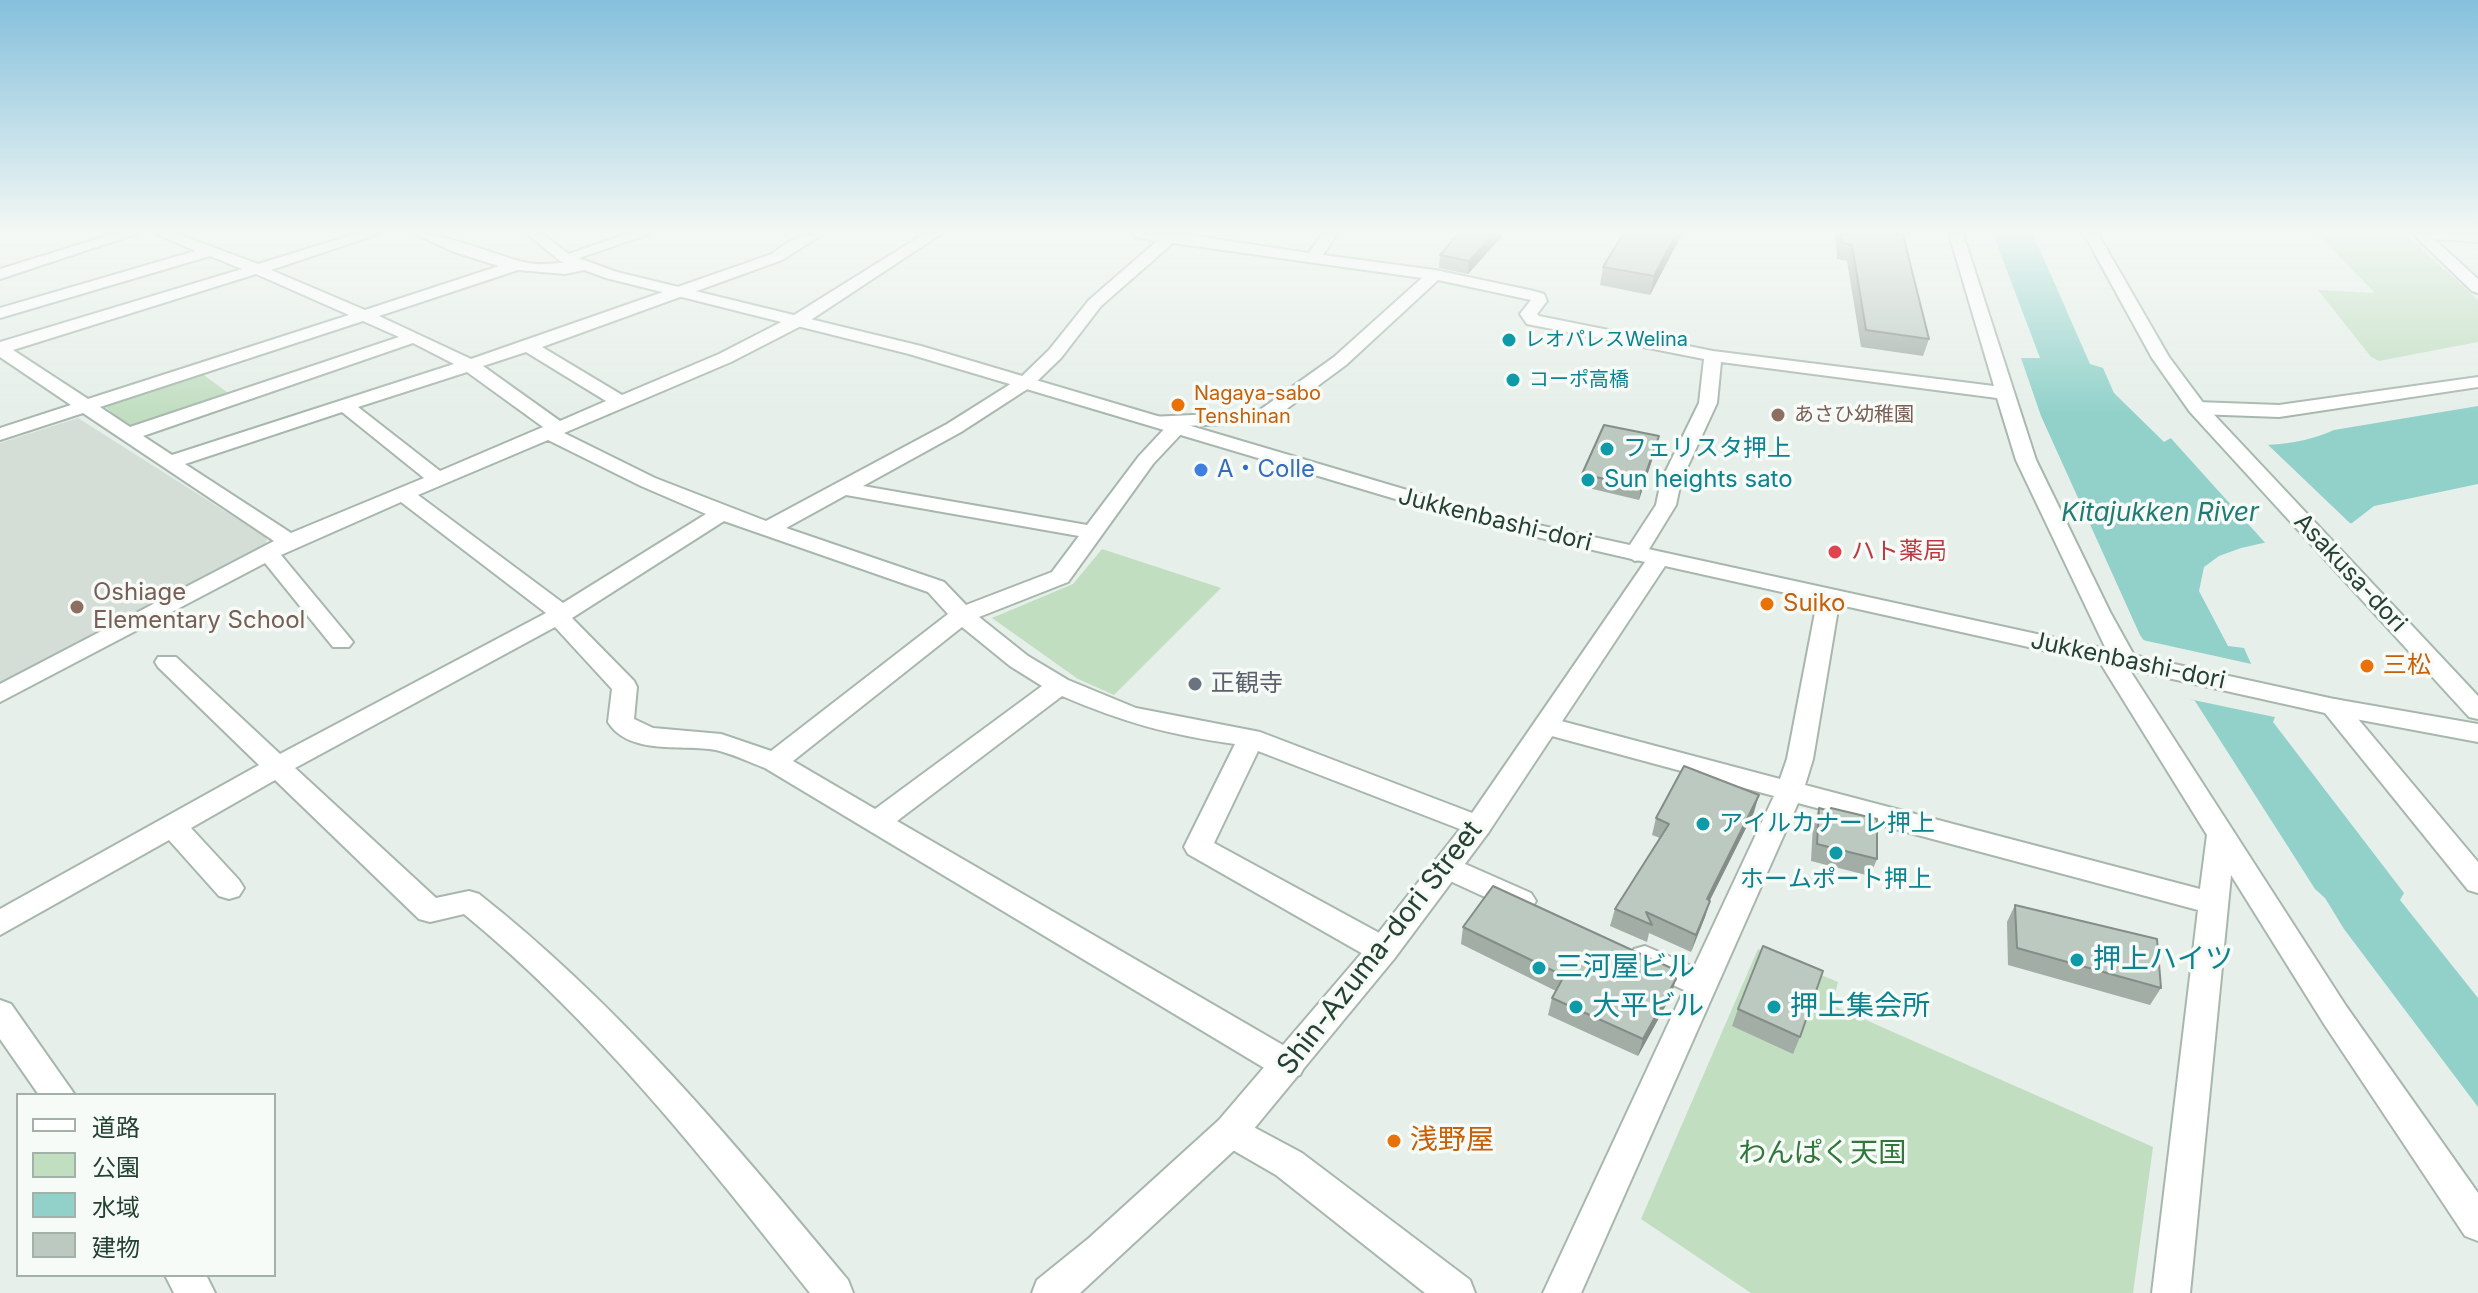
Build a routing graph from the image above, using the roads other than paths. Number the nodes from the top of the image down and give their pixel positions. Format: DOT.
graph roads {
  1 [pos="64,294"];
  2 [pos="176,294"];
  3 [pos="316,294"];
  4 [pos="431,294"];
  5 [pos="669,294"];
  6 [pos="691,294"];
  7 [pos="839,294"];
  8 [pos="1105,294"];
  9 [pos="1414,294"];
  10 [pos="1526,294"];
  11 [pos="1974,294"];
  12 [pos="2125,294"];
  13 [pos="0,313"];
  14 [pos="366,316"];
  15 [pos="797,321"];
  16 [pos="414,337"];
  17 [pos="528,346"];
  18 [pos="0,349"];
  19 [pos="1713,356"];
  20 [pos="468,364"];
  21 [pos="1026,382"];
  22 [pos="2478,382"];
  23 [pos="2004,393"];
  24 [pos="619,401"];
  25 [pos="343,404"];
  26 [pos="85,407"];
  27 [pos="2197,408"];
  28 [pos="1164,424"];
  29 [pos="552,430"];
  30 [pos="0,434"];
  31 [pos="127,435"];
  32 [pos="170,462"];
  33 [pos="438,479"];
  34 [pos="842,488"];
  35 [pos="402,493"];
  36 [pos="722,513"];
  37 [pos="768,529"];
  38 [pos="1092,532"];
  39 [pos="289,542"];
  40 [pos="268,553"];
  41 [pos="1647,557"];
  42 [pos="1829,597"];
  43 [pos="560,615"];
  44 [pos="962,615"];
  45 [pos="341,642"];
  46 [pos="2126,660"];
  47 [pos="167,662"];
  48 [pos="1059,686"];
  49 [pos="0,694"];
  50 [pos="2334,707"];
  51 [pos="2478,711"];
  52 [pos="1546,726"];
  53 [pos="2478,733"];
  54 [pos="1251,738"];
  55 [pos="774,762"];
  56 [pos="276,767"];
  57 [pos="1789,793"];
  58 [pos="877,822"];
  59 [pos="173,826"];
  60 [pos="1478,826"];
  61 [pos="2221,834"];
  62 [pos="1447,867"];
  63 [pos="2478,882"];
  64 [pos="229,888"];
  65 [pos="2212,903"];
  66 [pos="1548,913"];
  67 [pos="0,923"];
  68 [pos="1618,945"];
  69 [pos="1383,950"];
  70 [pos="1702,984"];
  71 [pos="0,1013"];
  72 [pos="1288,1065"];
  73 [pos="57,1093"];
  74 [pos="1231,1131"];
  75 [pos="2478,1224"];
  76 [pos="834,1293"];
  77 [pos="1051,1293"];
  78 [pos="1456,1293"];
  79 [pos="1562,1293"];
  80 [pos="2171,1293"];
  1 -- 13 [label="street"];
  2 -- 18 [label="street"];
  3 -- 14 [label="street"];
  4 -- 14 [label="street"];
  5 -- 17 [label="street"];
  6 -- 15 [label="street, Jukkenbashi-dori"];
  7 -- 15 [label="street"];
  8 -- 21 [label="street"];
  9 -- 28 [label="street"];
  10 -- 19 [label="street"];
  11 -- 23 [label="street"];
  12 -- 27 [label="street, Asakusa-dori"];
  14 -- 16 [label="street"];
  14 -- 26 [label="street"];
  15 -- 21 [label="street, Jukkenbashi-dori"];
  15 -- 24 [label="street"];
  16 -- 20 [label="street"];
  16 -- 31 [label="street"];
  17 -- 20 [label="street"];
  17 -- 24 [label="street"];
  18 -- 26 [label="street"];
  19 -- 23 [label="street"];
  19 -- 41 [label="street, Shin-Azuma-dori Street"];
  20 -- 25 [label="street"];
  20 -- 29 [label="street"];
  21 -- 28 [label="street, Jukkenbashi-dori"];
  21 -- 34 [label="street"];
  22 -- 27 [label="street"];
  23 -- 46 [label="street"];
  24 -- 29 [label="street"];
  25 -- 32 [label="street"];
  25 -- 33 [label="street"];
  26 -- 30 [label="street"];
  26 -- 31 [label="street"];
  27 -- 51 [label="street, Asakusa-dori"];
  28 -- 38 [label="street"];
  28 -- 41 [label="street, Jukkenbashi-dori"];
  29 -- 33 [label="street"];
  29 -- 36 [label="street"];
  31 -- 32 [label="street"];
  32 -- 39 [label="street"];
  33 -- 35 [label="street"];
  34 -- 37 [label="street"];
  34 -- 38 [label="street"];
  35 -- 39 [label="street"];
  35 -- 43 [label="street"];
  36 -- 37 [label="street"];
  36 -- 43 [label="street"];
  37 -- 44 [label="street"];
  38 -- 44 [label="street"];
  39 -- 40 [label="street"];
  40 -- 45 [label="street"];
  40 -- 49 [label="street"];
  41 -- 42 [label="street, Jukkenbashi-dori"];
  41 -- 52 [label="street, Shin-Azuma-dori Street"];
  42 -- 46 [label="street, Jukkenbashi-dori"];
  42 -- 57 [label="street"];
  43 -- 55 [label="street"];
  43 -- 56 [label="street"];
  44 -- 48 [label="street"];
  44 -- 55 [label="street"];
  46 -- 50 [label="street, Jukkenbashi-dori"];
  46 -- 61 [label="street"];
  47 -- 56 [label="street"];
  48 -- 54 [label="street"];
  48 -- 58 [label="street"];
  50 -- 53 [label="street, Jukkenbashi-dori"];
  50 -- 63 [label="street"];
  52 -- 57 [label="street"];
  52 -- 60 [label="street, Shin-Azuma-dori Street"];
  54 -- 60 [label="street"];
  54 -- 69 [label="street"];
  55 -- 58 [label="street"];
  56 -- 59 [label="street"];
  56 -- 76 [label="street"];
  57 -- 65 [label="street"];
  57 -- 70 [label="street"];
  58 -- 72 [label="street"];
  59 -- 64 [label="street"];
  59 -- 67 [label="street"];
  60 -- 62 [label="street, Shin-Azuma-dori Street"];
  61 -- 65 [label="street"];
  61 -- 75 [label="street"];
  62 -- 66 [label="street"];
  62 -- 69 [label="street, Shin-Azuma-dori Street"];
  65 -- 80 [label="street"];
  68 -- 70 [label="street"];
  69 -- 72 [label="street, Shin-Azuma-dori Street"];
  70 -- 79 [label="street"];
  71 -- 73 [label="street"];
  72 -- 74 [label="street, Shin-Azuma-dori Street"];
  74 -- 77 [label="street, Shin-Azuma-dori Street"];
  74 -- 78 [label="street"];
}
